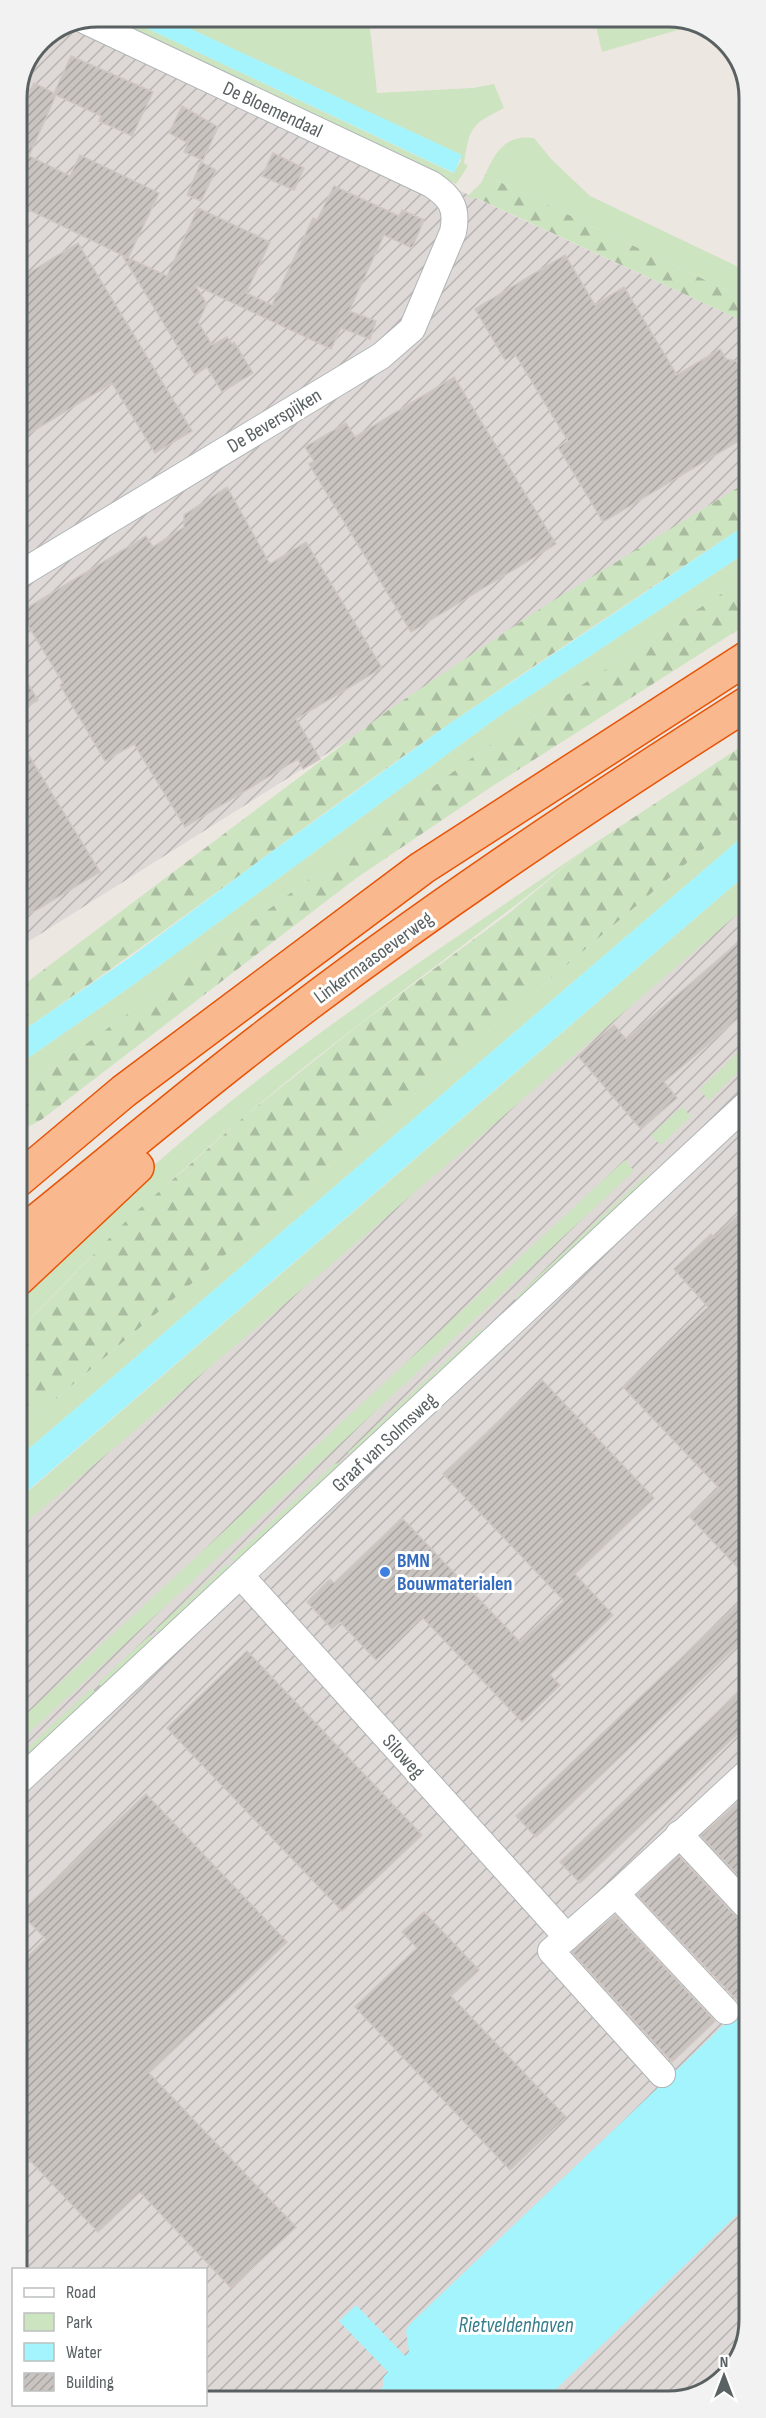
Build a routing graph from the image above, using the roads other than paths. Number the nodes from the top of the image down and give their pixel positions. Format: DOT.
graph roads {
  1 [pos="99,27"];
  2 [pos="454,204"];
  3 [pos="27,570"];
  4 [pos="739,663"];
  5 [pos="739,709"];
  6 [pos="261,1039"];
  7 [pos="124,1090"];
  8 [pos="739,1110"];
  9 [pos="27,1149"];
  10 [pos="27,1172"];
  11 [pos="27,1229"];
  12 [pos="27,1271"];
  13 [pos="241,1576"];
  14 [pos="27,1774"];
  15 [pos="739,1780"];
  16 [pos="679,1834"];
  17 [pos="616,1894"];
  18 [pos="739,1898"];
  19 [pos="567,1937"];
  20 [pos="726,2011"];
  21 [pos="662,2074"];
  1 -- 2 [label="street, De Bloemendaal"];
  2 -- 3 [label="street, De Beverspijken"];
  4 -- 7 [label="highway, Linkermaasoeverweg"];
  5 -- 6 [label="highway, Linkermaasoeverweg"];
  6 -- 11 [label="highway, Linkermaasoeverweg"];
  6 -- 12 [label="highway"];
  7 -- 9 [label="highway"];
  7 -- 10 [label="highway, Linkermaasoeverweg"];
  8 -- 13 [label="street, Graaf van Solmsweg"];
  13 -- 14 [label="street, Graaf van Solmsweg"];
  13 -- 19 [label="street, Siloweg"];
  15 -- 16 [label="street"];
  16 -- 17 [label="street"];
  16 -- 18 [label="street"];
  17 -- 19 [label="street"];
  17 -- 20 [label="street"];
  19 -- 21 [label="street"];
}
